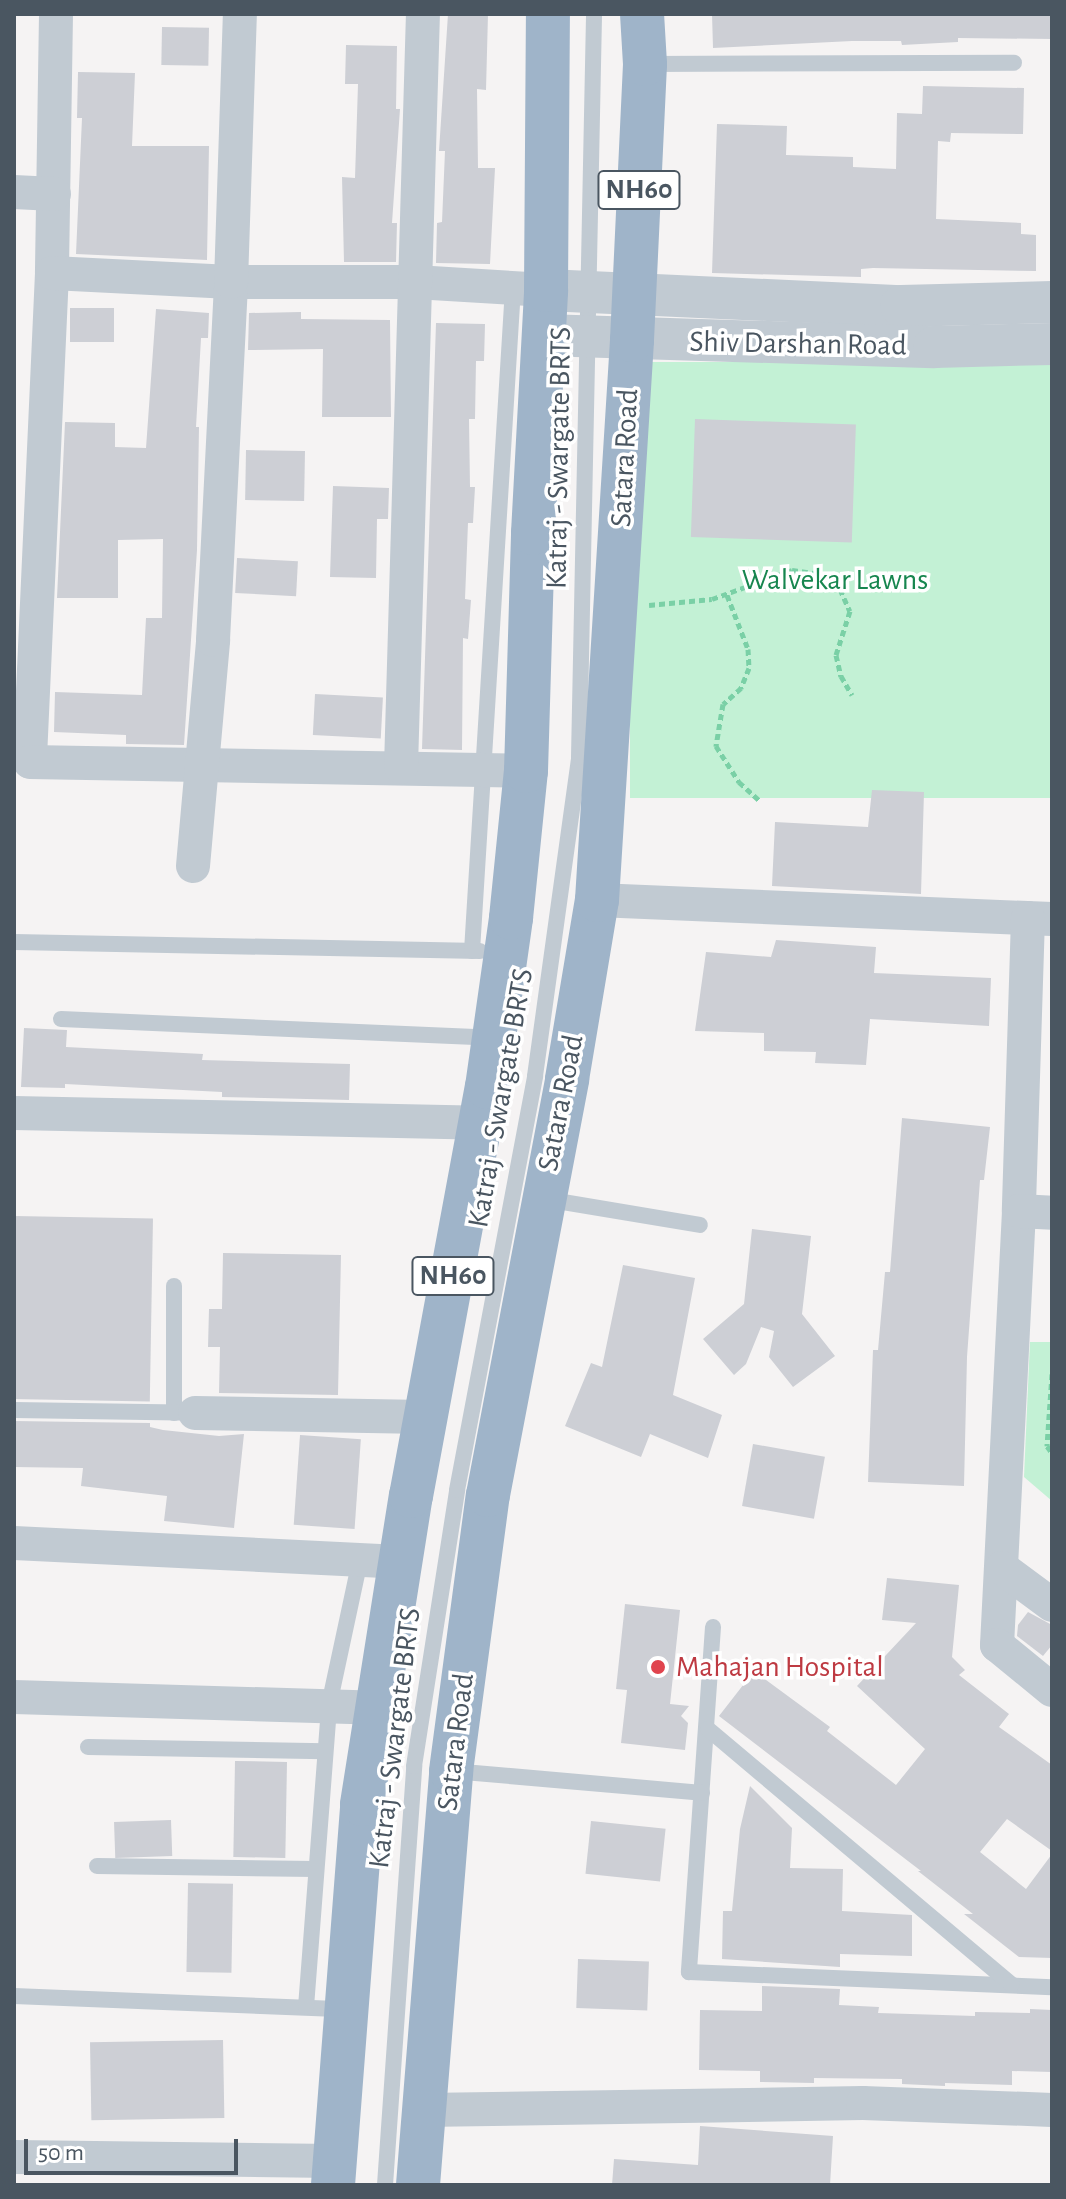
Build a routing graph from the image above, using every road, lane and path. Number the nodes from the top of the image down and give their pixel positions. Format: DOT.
graph roads {
  1 [pos="56,14"];
  2 [pos="240,14"];
  3 [pos="423,14"];
  4 [pos="548,14"];
  5 [pos="594,14"];
  6 [pos="642,14"];
  7 [pos="1014,63"];
  8 [pos="645,64"];
  9 [pos="14,192"];
  10 [pos="54,194"];
  11 [pos="52,273"];
  12 [pos="231,282"];
  13 [pos="415,282"];
  14 [pos="529,289"];
  15 [pos="633,294"];
  16 [pos="591,295"];
  17 [pos="1052,302"];
  18 [pos="544,335"];
  19 [pos="611,339"];
  20 [pos="1052,344"];
  21 [pos="727,595"];
  22 [pos="616,607"];
  23 [pos="852,695"];
  24 [pos="202,763"];
  25 [pos="401,767"];
  26 [pos="506,770"];
  27 [pos="759,800"];
  28 [pos="193,866"];
  29 [pos="597,900"];
  30 [pos="1040,919"];
  31 [pos="14,942"];
  32 [pos="490,950"];
  33 [pos="61,1019"];
  34 [pos="494,1038"];
  35 [pos="14,1113"];
  36 [pos="481,1123"];
  37 [pos="543,1199"];
  38 [pos="1036,1212"];
  39 [pos="700,1225"];
  40 [pos="174,1286"];
  41 [pos="1052,1374"];
  42 [pos="14,1410"];
  43 [pos="184,1413"];
  44 [pos="425,1417"];
  45 [pos="1052,1453"];
  46 [pos="14,1543"];
  47 [pos="380,1561"];
  48 [pos="1002,1568"];
  49 [pos="1052,1605"];
  50 [pos="713,1627"];
  51 [pos="1052,1690"];
  52 [pos="14,1697"];
  53 [pos="329,1705"];
  54 [pos="377,1708"];
  55 [pos="708,1729"];
  56 [pos="88,1747"];
  57 [pos="325,1751"];
  58 [pos="451,1771"];
  59 [pos="702,1793"];
  60 [pos="97,1866"];
  61 [pos="315,1869"];
  62 [pos="1012,1985"];
  63 [pos="1052,1987"];
  64 [pos="14,1996"];
  65 [pos="326,2008"];
  66 [pos="423,2110"];
  67 [pos="1052,2110"];
  68 [pos="14,2157"];
  69 [pos="333,2173"];
  70 [pos="385,2185"];
  71 [pos="418,2185"];
  1 -- 10 [label="street"];
  2 -- 12 [label="street"];
  3 -- 13 [label="street"];
  4 -- 14 [label="highway, NH60"];
  5 -- 16 [label="lane, Katraj - Swargate BRTS"];
  6 -- 8 [label="highway, Satara Road / NH60"];
  7 -- 8 [label="lane"];
  8 -- 15 [label="highway, Satara Road / NH60"];
  9 -- 10 [label="street"];
  10 -- 11 [label="street"];
  11 -- 12 [label="street"];
  11 -- 24 [label="street"];
  12 -- 13 [label="street"];
  12 -- 24 [label="street"];
  13 -- 14 [label="street"];
  13 -- 25 [label="street"];
  14 -- 16 [label="street, Shiv Darshan Road"];
  14 -- 18 [label="highway, NH60"];
  14 -- 26 [label="lane"];
  15 -- 16 [label="street, Shiv Darshan Road"];
  15 -- 17 [label="street, Shiv Darshan Road"];
  15 -- 19 [label="highway, Satara Road / NH60"];
  16 -- 19 [label="lane, Katraj - Swargate BRTS"];
  18 -- 19 [label="street, Shiv Darshan Road"];
  18 -- 26 [label="highway, NH60"];
  19 -- 20 [label="street, Shiv Darshan Road"];
  19 -- 22 [label="highway, Satara Road / NH60"];
  19 -- 70 [label="lane, Katraj - Swargate BRTS"];
  21 -- 22 [label="path"];
  21 -- 23 [label="path"];
  21 -- 27 [label="path"];
  22 -- 29 [label="highway, Satara Road / NH60"];
  24 -- 25 [label="street"];
  24 -- 28 [label="street"];
  25 -- 26 [label="street"];
  26 -- 32 [label="highway, NH60"];
  29 -- 30 [label="street"];
  29 -- 37 [label="highway, Satara Road / NH60"];
  30 -- 38 [label="street"];
  31 -- 32 [label="lane"];
  32 -- 34 [label="highway, NH60"];
  33 -- 34 [label="lane"];
  34 -- 36 [label="highway, NH60"];
  35 -- 36 [label="street"];
  36 -- 44 [label="highway, NH60"];
  37 -- 39 [label="lane"];
  37 -- 58 [label="highway, Satara Road / NH60"];
  38 -- 48 [label="street"];
  40 -- 43 [label="lane"];
  41 -- 45 [label="path"];
  42 -- 43 [label="lane"];
  43 -- 44 [label="street"];
  44 -- 47 [label="highway, NH60"];
  46 -- 47 [label="street"];
  47 -- 53 [label="lane"];
  47 -- 54 [label="highway, NH60"];
  48 -- 49 [label="street"];
  48 -- 51 [label="street"];
  50 -- 55 [label="lane"];
  52 -- 53 [label="street"];
  53 -- 54 [label="street"];
  53 -- 57 [label="lane"];
  54 -- 65 [label="highway, NH60"];
  55 -- 59 [label="lane"];
  55 -- 62 [label="lane"];
  56 -- 57 [label="lane"];
  57 -- 61 [label="lane"];
  58 -- 59 [label="lane"];
  58 -- 66 [label="highway, Satara Road / NH60"];
  59 -- 62 [label="lane"];
  60 -- 61 [label="lane"];
  61 -- 65 [label="lane"];
  62 -- 63 [label="lane"];
  64 -- 65 [label="lane"];
  65 -- 69 [label="highway, NH60"];
  66 -- 67 [label="street"];
  66 -- 71 [label="highway, Satara Road / NH60"];
  68 -- 69 [label="street"];
}
